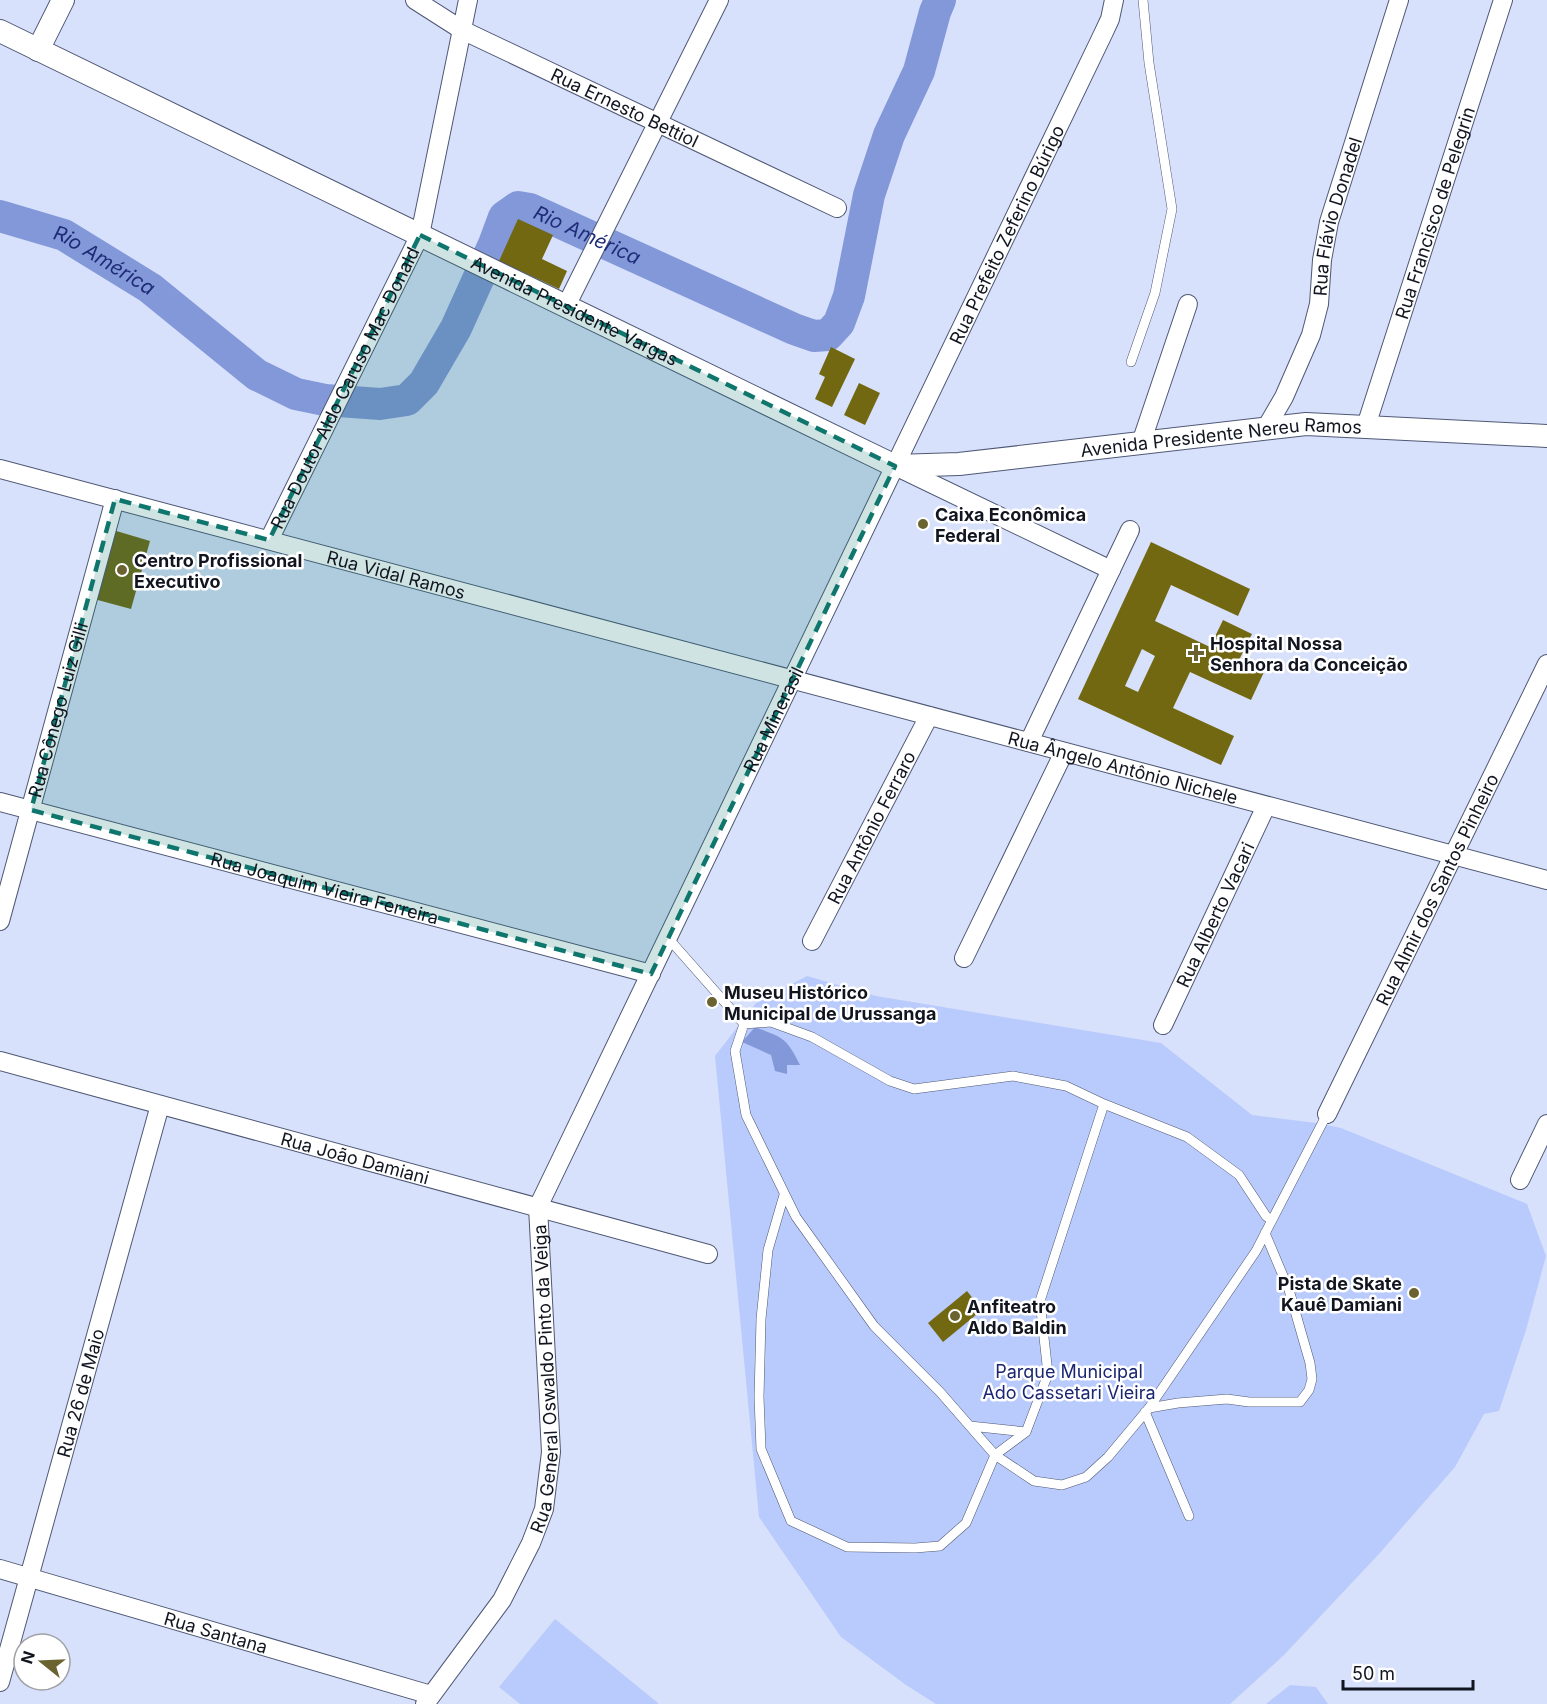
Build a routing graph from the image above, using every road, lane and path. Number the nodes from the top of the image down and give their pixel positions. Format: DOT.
graph roads {
  1 [pos="63,0"];
  2 [pos="415,0"];
  3 [pos="468,0"];
  4 [pos="719,0"];
  5 [pos="1114,0"];
  6 [pos="1143,0"];
  7 [pos="1399,0"];
  8 [pos="1503,0"];
  9 [pos="462,30"];
  10 [pos="0,31"];
  11 [pos="39,50"];
  12 [pos="657,123"];
  13 [pos="837,208"];
  14 [pos="420,235"];
  15 [pos="1188,304"];
  16 [pos="566,306"];
  17 [pos="1131,362"];
  18 [pos="1366,426"];
  19 [pos="1266,428"];
  20 [pos="1547,436"];
  21 [pos="1141,443"];
  22 [pos="896,466"];
  23 [pos="0,469"];
  24 [pos="115,499"];
  25 [pos="1130,530"];
  26 [pos="269,540"];
  27 [pos="1111,570"];
  28 [pos="1547,664"];
  29 [pos="792,679"];
  30 [pos="929,716"];
  31 [pos="1029,742"];
  32 [pos="1064,752"];
  33 [pos="0,802"];
  34 [pos="1266,806"];
  35 [pos="31,810"];
  36 [pos="1454,855"];
  37 [pos="1547,880"];
  38 [pos="0,921"];
  39 [pos="668,939"];
  40 [pos="812,940"];
  41 [pos="964,958"];
  42 [pos="651,974"];
  43 [pos="744,1024"];
  44 [pos="1164,1025"];
  45 [pos="0,1061"];
  46 [pos="1104,1104"];
  47 [pos="160,1105"];
  48 [pos="1327,1114"];
  49 [pos="1547,1124"];
  50 [pos="1520,1180"];
  51 [pos="784,1195"];
  52 [pos="538,1207"];
  53 [pos="1272,1221"];
  54 [pos="1265,1233"];
  55 [pos="708,1254"];
  56 [pos="1147,1410"];
  57 [pos="970,1426"];
  58 [pos="1026,1432"];
  59 [pos="995,1455"];
  60 [pos="1189,1516"];
  61 [pos="0,1569"];
  62 [pos="29,1577"];
  63 [pos="0,1682"];
  64 [pos="428,1699"];
  1 -- 11 [label="street"];
  2 -- 9 [label="street, Rua Ernesto Bettiol"];
  3 -- 9 [label="street, Rua Doutor Aldo Caruso Mac Donald"];
  4 -- 12 [label="street"];
  5 -- 22 [label="street, Rua Prefeito Zeferino Búrigo"];
  6 -- 17 [label="lane"];
  7 -- 19 [label="street, Rua Flávio Donadel"];
  8 -- 18 [label="street, Rua Francisco de Pelegrin"];
  9 -- 12 [label="street, Rua Ernesto Bettiol"];
  9 -- 14 [label="street, Rua Doutor Aldo Caruso Mac Donald"];
  10 -- 11 [label="street, Avenida Presidente Vargas"];
  11 -- 14 [label="street, Avenida Presidente Vargas"];
  12 -- 13 [label="street, Rua Ernesto Bettiol"];
  12 -- 16 [label="street"];
  14 -- 16 [label="street, Avenida Presidente Vargas"];
  14 -- 26 [label="street, Rua Doutor Aldo Caruso Mac Donald"];
  15 -- 21 [label="street"];
  16 -- 22 [label="street, Avenida Presidente Vargas"];
  18 -- 19 [label="street, Avenida Presidente Nereu Ramos"];
  18 -- 20 [label="street, Avenida Presidente Nereu Ramos"];
  19 -- 21 [label="street, Avenida Presidente Nereu Ramos"];
  21 -- 22 [label="street, Avenida Presidente Nereu Ramos"];
  22 -- 27 [label="street, Avenida Presidente Vargas"];
  22 -- 29 [label="street, Rua Minerasil"];
  23 -- 24 [label="street, Rua Vidal Ramos"];
  24 -- 26 [label="street, Rua Vidal Ramos"];
  24 -- 35 [label="street, Rua Cônego Luiz Gilli"];
  25 -- 27 [label="street"];
  26 -- 29 [label="street, Rua Vidal Ramos"];
  27 -- 31 [label="street"];
  28 -- 36 [label="street, Rua Almir dos Santos Pinheiro"];
  29 -- 30 [label="street, Rua Ângelo Antônio Nichele"];
  29 -- 39 [label="street, Rua Minerasil"];
  30 -- 31 [label="street, Rua Ângelo Antônio Nichele"];
  30 -- 40 [label="street, Rua Antônio Ferraro"];
  31 -- 32 [label="street, Rua Ângelo Antônio Nichele"];
  32 -- 34 [label="street, Rua Ângelo Antônio Nichele"];
  32 -- 41 [label="street"];
  33 -- 35 [label="street, Rua Joaquim Vieira Ferreira"];
  34 -- 36 [label="street, Rua Ângelo Antônio Nichele"];
  34 -- 44 [label="street, Rua Alberto Vacari"];
  35 -- 38 [label="street, Rua Cônego Luiz Gilli"];
  35 -- 42 [label="street, Rua Joaquim Vieira Ferreira"];
  36 -- 37 [label="street, Rua Ângelo Antônio Nichele"];
  36 -- 48 [label="street, Rua Almir dos Santos Pinheiro"];
  39 -- 42 [label="street, Rua Minerasil"];
  39 -- 43 [label="lane"];
  42 -- 52 [label="street, Rua General Oswaldo Pinto da Veiga"];
  43 -- 46 [label="lane"];
  43 -- 51 [label="lane"];
  45 -- 47 [label="street, Rua João Damiani"];
  46 -- 53 [label="lane"];
  46 -- 58 [label="lane"];
  47 -- 52 [label="street, Rua João Damiani"];
  47 -- 62 [label="street, Rua 26 de Maio"];
  48 -- 53 [label="lane"];
  49 -- 50 [label="street"];
  51 -- 57 [label="lane"];
  51 -- 59 [label="lane"];
  52 -- 55 [label="street, Rua João Damiani"];
  52 -- 64 [label="street, Rua General Oswaldo Pinto da Veiga"];
  53 -- 54 [label="lane"];
  54 -- 56 [label="lane"];
  54 -- 56 [label="lane"];
  56 -- 59 [label="lane"];
  56 -- 60 [label="lane"];
  57 -- 58 [label="lane"];
  57 -- 59 [label="lane"];
  58 -- 59 [label="lane"];
  61 -- 62 [label="street, Rua Santana"];
  62 -- 63 [label="street, Rua 26 de Maio"];
  62 -- 64 [label="street, Rua Santana"];
}
